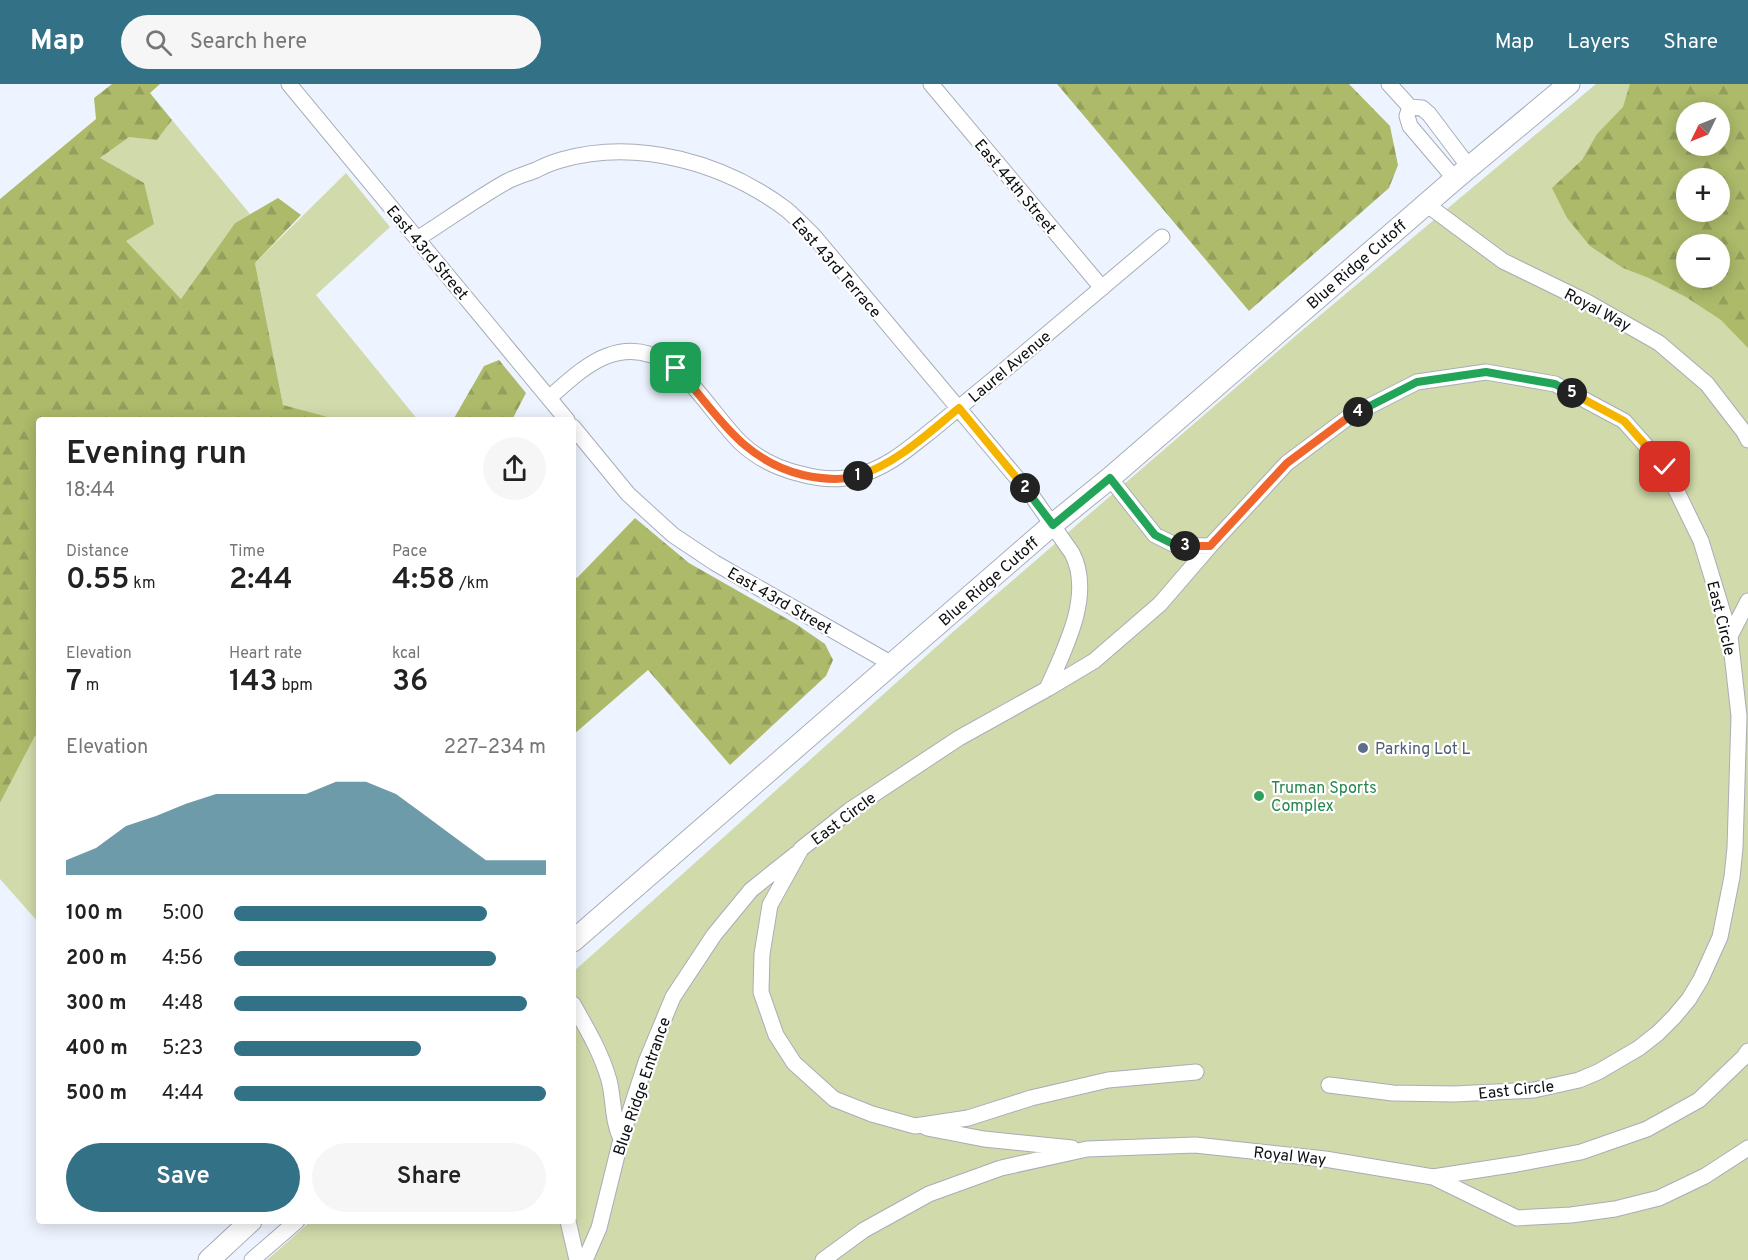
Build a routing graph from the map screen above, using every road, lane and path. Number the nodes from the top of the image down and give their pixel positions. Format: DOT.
graph roads {
  1 [pos="289,84"];
  2 [pos="931,84"];
  3 [pos="1389,84"];
  4 [pos="1569,84"];
  5 [pos="1462,173"];
  6 [pos="1426,204"];
  7 [pos="1162,237"];
  8 [pos="417,239"];
  9 [pos="1102,288"];
  10 [pos="549,398"];
  11 [pos="959,408"];
  12 [pos="565,417"];
  13 [pos="576,431"];
  14 [pos="1748,440"];
  15 [pos="1110,478"];
  16 [pos="1053,525"];
  17 [pos="1210,546"];
  18 [pos="1748,601"];
  19 [pos="1730,636"];
  20 [pos="892,664"];
  21 [pos="1047,689"];
  22 [pos="801,849"];
  23 [pos="576,937"];
  24 [pos="576,1009"];
  25 [pos="1748,1051"];
  26 [pos="1196,1072"];
  27 [pos="1329,1085"];
  28 [pos="915,1126"];
  29 [pos="621,1139"];
  30 [pos="1748,1148"];
  31 [pos="1088,1149"];
  32 [pos="1432,1177"];
  33 [pos="248,1224"];
  34 [pos="294,1224"];
  35 [pos="569,1224"];
  36 [pos="209,1260"];
  37 [pos="252,1260"];
  38 [pos="577,1260"];
  39 [pos="585,1260"];
  40 [pos="823,1260"];
  1 -- 8 [label="street, East 43rd Street"];
  2 -- 9 [label="street, East 44th Street"];
  3 -- 5 [label="street"];
  4 -- 5 [label="main road, Blue Ridge Cutoff"];
  5 -- 6 [label="main road, Blue Ridge Cutoff"];
  6 -- 14 [label="street, Royal Way"];
  6 -- 15 [label="main road, Blue Ridge Cutoff"];
  7 -- 9 [label="street, Laurel Avenue"];
  8 -- 10 [label="street, East 43rd Street"];
  8 -- 11 [label="street, East 43rd Terrace"];
  9 -- 11 [label="street, Laurel Avenue"];
  10 -- 11 [label="street, Laurel Avenue"];
  10 -- 12 [label="street, East 43rd Street"];
  11 -- 16 [label="street, East 43rd Terrace"];
  13 -- 20 [label="street, East 43rd Street"];
  15 -- 16 [label="main road, Blue Ridge Cutoff"];
  15 -- 17 [label="street"];
  16 -- 20 [label="main road, Blue Ridge Cutoff"];
  16 -- 21 [label="street"];
  17 -- 19 [label="street, East Circle"];
  17 -- 21 [label="street, East Circle"];
  18 -- 19 [label="street"];
  19 -- 27 [label="street, East Circle"];
  20 -- 23 [label="main road, Blue Ridge Cutoff"];
  21 -- 22 [label="street, East Circle"];
  22 -- 28 [label="street, East Circle"];
  22 -- 29 [label="street, Blue Ridge Entrance"];
  24 -- 29 [label="street"];
  25 -- 32 [label="street, Royal Way"];
  26 -- 28 [label="street, East Circle"];
  28 -- 31 [label="street, East Circle"];
  29 -- 39 [label="street, Blue Ridge Entrance"];
  30 -- 32 [label="street"];
  31 -- 32 [label="street, Royal Way"];
  31 -- 40 [label="street, Royal Way"];
  33 -- 36 [label="main road"];
  34 -- 37 [label="street"];
  35 -- 38 [label="street"];
}
